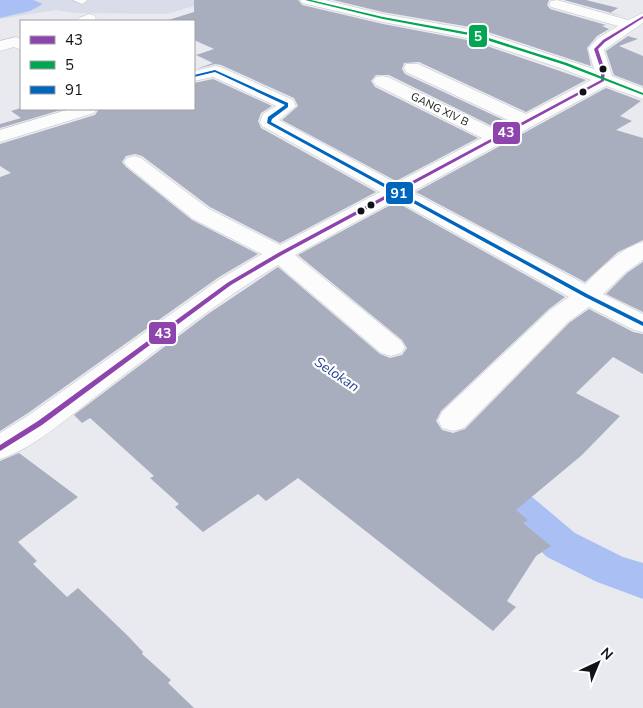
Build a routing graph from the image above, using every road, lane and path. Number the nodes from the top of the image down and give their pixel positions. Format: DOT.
graph roads {
  1 [pos="307,0"];
  2 [pos="556,4"];
  3 [pos="637,21"];
  4 [pos="20,43"];
  5 [pos="0,46"];
  6 [pos="412,68"];
  7 [pos="199,70"];
  8 [pos="603,80"];
  9 [pos="382,81"];
  10 [pos="643,94"];
  11 [pos="85,110"];
  12 [pos="527,122"];
  13 [pos="0,136"];
  14 [pos="498,138"];
  15 [pos="134,162"];
  16 [pos="396,192"];
  17 [pos="643,249"];
  18 [pos="280,254"];
  19 [pos="587,296"];
  20 [pos="643,324"];
  21 [pos="391,347"];
  22 [pos="453,420"];
  23 [pos="0,448"];
  1 -- 8 [label="street"];
  2 -- 3 [label="street"];
  3 -- 8 [label="street"];
  4 -- 5 [label="street"];
  6 -- 12 [label="street"];
  7 -- 16 [label="street"];
  8 -- 10 [label="street"];
  8 -- 12 [label="street"];
  9 -- 14 [label="street, GANG XIV B"];
  11 -- 13 [label="street"];
  12 -- 14 [label="street"];
  14 -- 16 [label="street"];
  15 -- 18 [label="street"];
  16 -- 18 [label="street"];
  16 -- 19 [label="street"];
  17 -- 19 [label="street"];
  18 -- 21 [label="street"];
  18 -- 23 [label="street"];
  19 -- 20 [label="street"];
  19 -- 22 [label="street"];
}
